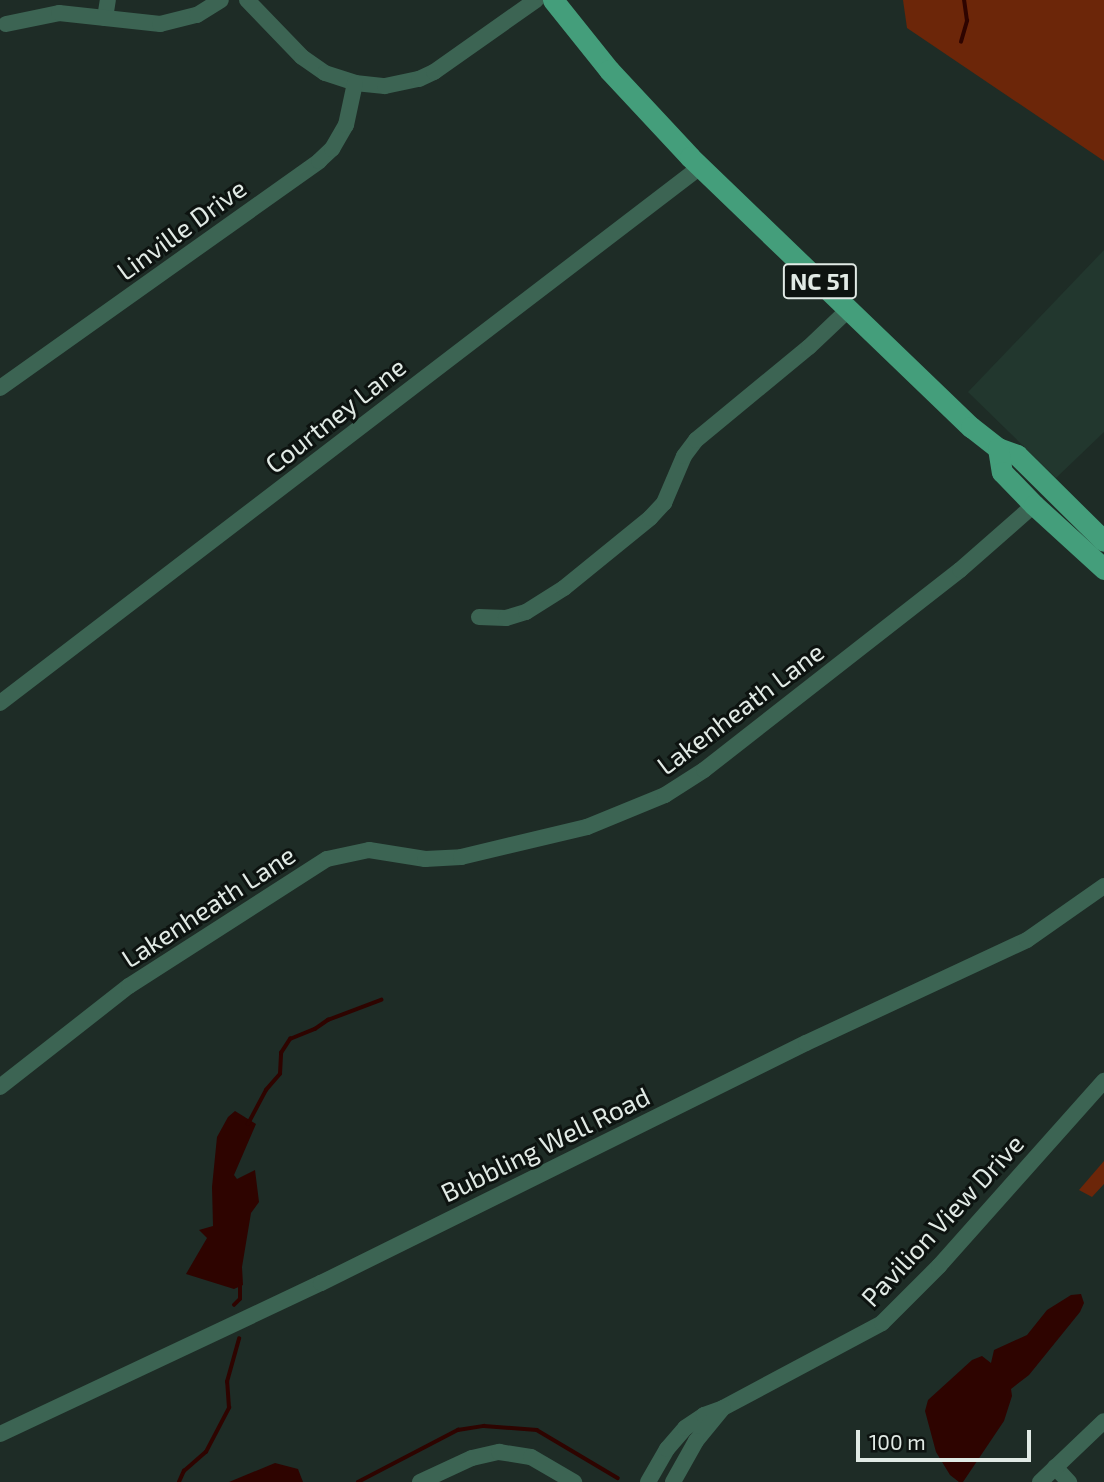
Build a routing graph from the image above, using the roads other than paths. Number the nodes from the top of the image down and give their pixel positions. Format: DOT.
graph roads {
  1 [pos="107,0"];
  2 [pos="221,0"];
  3 [pos="247,0"];
  4 [pos="536,0"];
  5 [pos="553,0"];
  6 [pos="105,18"];
  7 [pos="6,24"];
  8 [pos="355,83"];
  9 [pos="700,167"];
  10 [pos="849,309"];
  11 [pos="0,388"];
  12 [pos="998,448"];
  13 [pos="1034,505"];
  14 [pos="1104,541"];
  15 [pos="1104,569"];
  16 [pos="480,617"];
  17 [pos="0,703"];
  18 [pos="1104,886"];
  19 [pos="1104,1081"];
  20 [pos="0,1087"];
  21 [pos="723,1408"];
  22 [pos="1104,1420"];
  23 [pos="0,1434"];
  24 [pos="1055,1467"];
  25 [pos="420,1482"];
  26 [pos="573,1482"];
  27 [pos="648,1482"];
  28 [pos="673,1482"];
  29 [pos="1040,1482"];
  30 [pos="1069,1482"];
  1 -- 6 [label="street"];
  2 -- 6 [label="street"];
  3 -- 8 [label="street"];
  4 -- 8 [label="street"];
  5 -- 9 [label="main road, NC 51"];
  6 -- 7 [label="street"];
  8 -- 11 [label="street, Linville Drive"];
  9 -- 10 [label="main road, NC 51"];
  9 -- 17 [label="street, Courtney Lane"];
  10 -- 12 [label="main road, NC 51"];
  10 -- 16 [label="street"];
  12 -- 13 [label="main road"];
  12 -- 14 [label="main road, NC 51"];
  13 -- 15 [label="main road"];
  13 -- 20 [label="street, Lakenheath Lane"];
  18 -- 23 [label="street, Bubbling Well Road"];
  19 -- 21 [label="street, Pavilion View Drive"];
  21 -- 27 [label="street, Pavilion View Drive"];
  21 -- 28 [label="street, Pavilion View Drive"];
  22 -- 24 [label="street"];
  24 -- 29 [label="street"];
  24 -- 30 [label="street"];
  25 -- 26 [label="street"];
}
